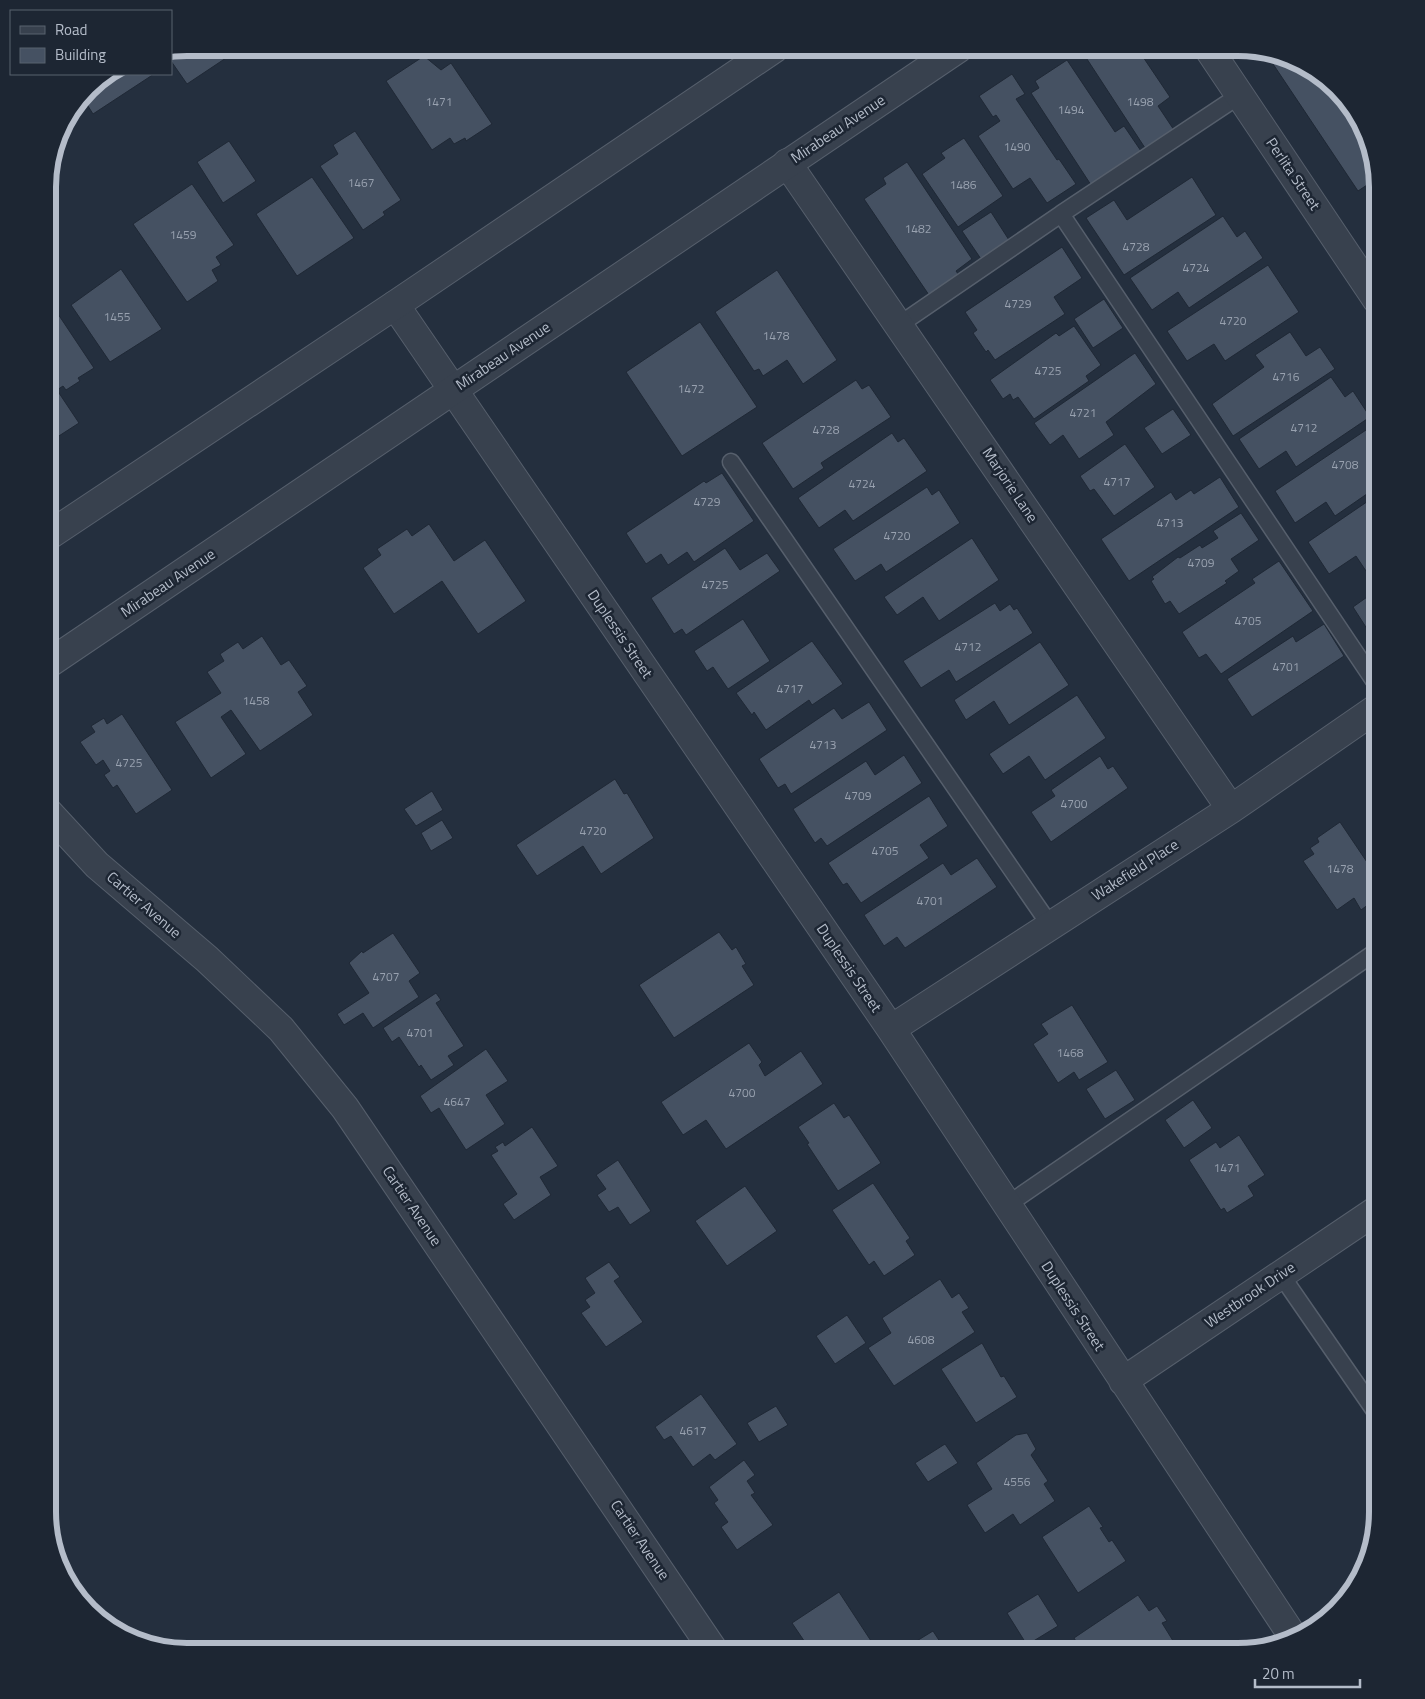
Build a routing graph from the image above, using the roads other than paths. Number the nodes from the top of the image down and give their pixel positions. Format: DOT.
graph roads {
  1 [pos="762,57"];
  2 [pos="945,57"];
  3 [pos="1214,57"];
  4 [pos="1240,95"];
  5 [pos="787,163"];
  6 [pos="1061,214"];
  7 [pos="1369,287"];
  8 [pos="395,305"];
  9 [pos="900,325"];
  10 [pos="453,391"];
  11 [pos="731,462"];
  12 [pos="57,530"];
  13 [pos="57,658"];
  14 [pos="1369,672"];
  15 [pos="1369,714"];
  16 [pos="1231,808"];
  17 [pos="57,821"];
  18 [pos="1050,925"];
  19 [pos="1369,957"];
  20 [pos="891,1029"];
  21 [pos="1007,1205"];
  22 [pos="1369,1216"];
  23 [pos="1281,1275"];
  24 [pos="1123,1381"];
  25 [pos="1369,1401"];
  26 [pos="1290,1632"];
  27 [pos="708,1643"];
  1 -- 8 [label="street"];
  2 -- 5 [label="street, Mirabeau Avenue"];
  3 -- 4 [label="street, Perlita Street"];
  4 -- 6 [label="lane"];
  4 -- 7 [label="street, Perlita Street"];
  5 -- 9 [label="street, Marjorie Lane"];
  5 -- 10 [label="street, Mirabeau Avenue"];
  6 -- 9 [label="lane"];
  6 -- 14 [label="lane"];
  8 -- 10 [label="street, Duplessis Street"];
  8 -- 12 [label="street"];
  9 -- 16 [label="street, Marjorie Lane"];
  10 -- 13 [label="street, Mirabeau Avenue"];
  10 -- 20 [label="street, Duplessis Street"];
  11 -- 18 [label="lane"];
  15 -- 16 [label="street, Wakefield Place"];
  16 -- 18 [label="street, Wakefield Place"];
  17 -- 27 [label="street, Cartier Avenue"];
  18 -- 20 [label="street, Wakefield Place"];
  19 -- 21 [label="lane"];
  20 -- 21 [label="street, Duplessis Street"];
  21 -- 24 [label="street, Duplessis Street"];
  22 -- 23 [label="street, Westbrook Drive"];
  23 -- 24 [label="street, Westbrook Drive"];
  23 -- 25 [label="lane"];
  24 -- 26 [label="street, Duplessis Street"];
}
